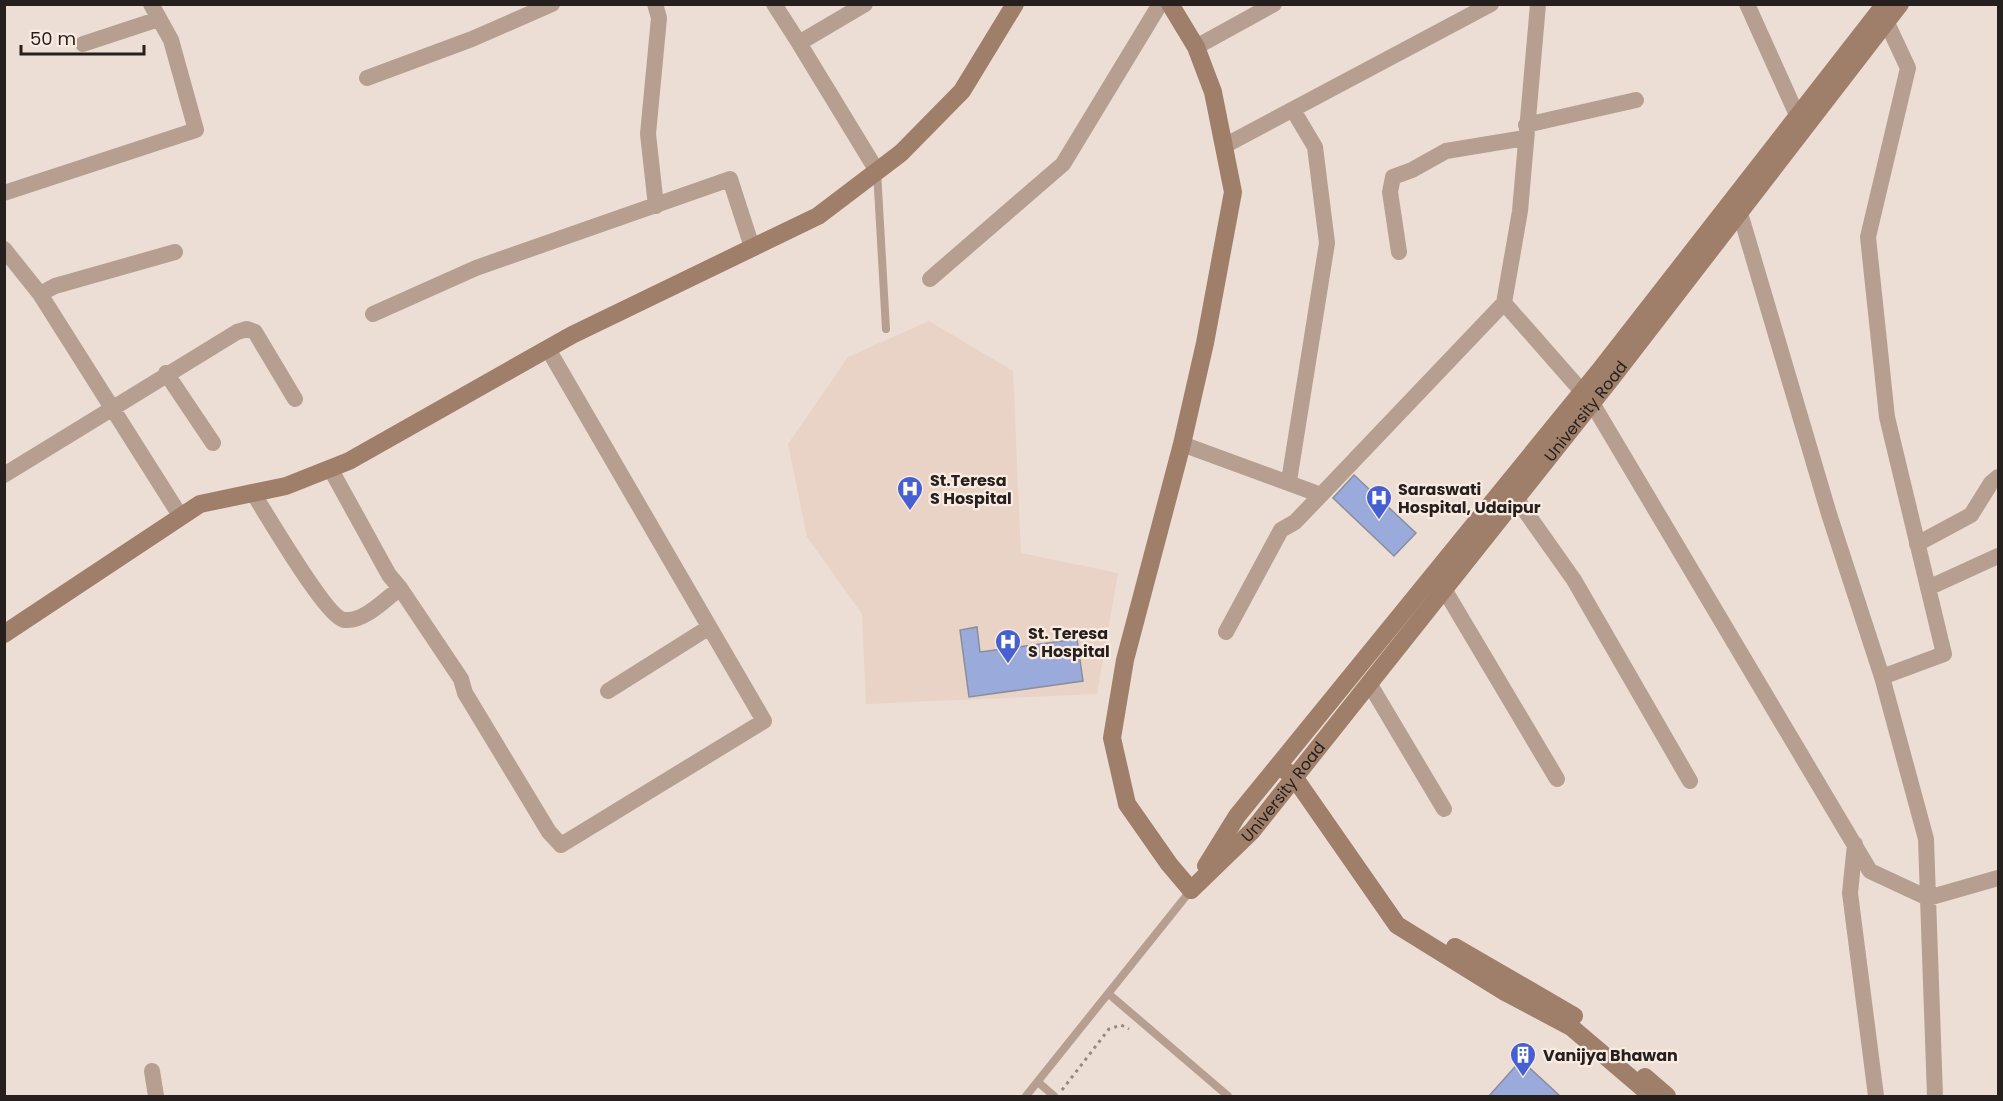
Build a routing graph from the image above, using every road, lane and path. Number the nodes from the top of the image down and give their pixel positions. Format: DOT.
graph roads {
  1 [pos="552,4"];
  2 [pos="655,4"];
  3 [pos="774,4"];
  4 [pos="865,4"];
  5 [pos="1015,4"];
  6 [pos="1160,4"];
  7 [pos="1170,4"];
  8 [pos="1274,4"];
  9 [pos="1491,4"];
  10 [pos="1538,4"];
  11 [pos="1747,4"];
  12 [pos="1885,4"];
  13 [pos="1900,4"];
  14 [pos="155,12"];
  15 [pos="1887,23"];
  16 [pos="799,43"];
  17 [pos="83,44"];
  18 [pos="1196,47"];
  19 [pos="367,78"];
  20 [pos="1636,100"];
  21 [pos="1293,110"];
  22 [pos="1797,115"];
  23 [pos="1525,132"];
  24 [pos="1224,146"];
  25 [pos="877,171"];
  26 [pos="4,193"];
  27 [pos="656,206"];
  28 [pos="1740,213"];
  29 [pos="752,247"];
  30 [pos="4,249"];
  31 [pos="175,252"];
  32 [pos="1399,252"];
  33 [pos="930,279"];
  34 [pos="40,294"];
  35 [pos="1504,303"];
  36 [pos="373,314"];
  37 [pos="886,329"];
  38 [pos="548,349"];
  39 [pos="166,373"];
  40 [pos="1587,397"];
  41 [pos="295,399"];
  42 [pos="110,408"];
  43 [pos="213,443"];
  44 [pos="1182,444"];
  45 [pos="330,468"];
  46 [pos="4,475"];
  47 [pos="1998,477"];
  48 [pos="1289,481"];
  49 [pos="253,493"];
  50 [pos="1321,495"];
  51 [pos="1516,498"];
  52 [pos="181,517"];
  53 [pos="1917,544"];
  54 [pos="1998,556"];
  55 [pos="400,588"];
  56 [pos="1928,588"];
  57 [pos="1444,590"];
  58 [pos="708,628"];
  59 [pos="1226,632"];
  60 [pos="4,634"];
  61 [pos="1882,677"];
  62 [pos="1370,682"];
  63 [pos="608,691"];
  64 [pos="1279,764"];
  65 [pos="1294,777"];
  66 [pos="1557,779"];
  67 [pos="1690,781"];
  68 [pos="1444,809"];
  69 [pos="1855,844"];
  70 [pos="1998,878"];
  71 [pos="1191,890"];
  72 [pos="1928,898"];
  73 [pos="1384,910"];
  74 [pos="1110,995"];
  75 [pos="1134,1032"];
  76 [pos="152,1071"];
  77 [pos="1038,1082"];
  78 [pos="156,1096"];
  79 [pos="1026,1096"];
  80 [pos="1055,1096"];
  81 [pos="1228,1096"];
  82 [pos="1652,1096"];
  83 [pos="1667,1096"];
  84 [pos="1876,1096"];
  85 [pos="1935,1096"];
  1 -- 19 [label="street"];
  2 -- 27 [label="street"];
  3 -- 16 [label="street"];
  4 -- 16 [label="street"];
  5 -- 25 [label="street"];
  6 -- 33 [label="street"];
  7 -- 18 [label="street"];
  8 -- 18 [label="street"];
  9 -- 21 [label="street"];
  10 -- 23 [label="street"];
  11 -- 22 [label="street"];
  12 -- 22 [label="street, University Road"];
  13 -- 15 [label="street, University Road"];
  14 -- 17 [label="street"];
  14 -- 26 [label="street"];
  15 -- 28 [label="street, University Road"];
  15 -- 53 [label="street"];
  16 -- 25 [label="street"];
  18 -- 24 [label="street"];
  20 -- 23 [label="street"];
  21 -- 24 [label="street"];
  21 -- 48 [label="street"];
  22 -- 40 [label="street, University Road"];
  23 -- 32 [label="street"];
  23 -- 35 [label="street"];
  24 -- 44 [label="street"];
  25 -- 29 [label="street"];
  25 -- 37 [label="lane"];
  27 -- 29 [label="street"];
  27 -- 36 [label="street"];
  28 -- 40 [label="street, University Road"];
  28 -- 61 [label="street"];
  29 -- 38 [label="street"];
  30 -- 34 [label="street"];
  31 -- 34 [label="street"];
  34 -- 42 [label="street"];
  35 -- 40 [label="street"];
  35 -- 50 [label="street"];
  38 -- 45 [label="street"];
  38 -- 58 [label="street"];
  39 -- 41 [label="street"];
  39 -- 42 [label="street"];
  39 -- 43 [label="street"];
  40 -- 51 [label="street, University Road"];
  40 -- 64 [label="street, University Road"];
  40 -- 69 [label="street"];
  42 -- 46 [label="street"];
  42 -- 52 [label="street"];
  44 -- 48 [label="street"];
  44 -- 71 [label="street"];
  45 -- 49 [label="street"];
  45 -- 55 [label="street"];
  47 -- 53 [label="street"];
  48 -- 50 [label="street"];
  49 -- 52 [label="street"];
  49 -- 55 [label="street"];
  50 -- 59 [label="street"];
  51 -- 57 [label="street, University Road"];
  51 -- 67 [label="street"];
  52 -- 60 [label="street"];
  53 -- 56 [label="street"];
  54 -- 56 [label="street"];
  55 -- 58 [label="street"];
  56 -- 61 [label="street"];
  57 -- 62 [label="street, University Road"];
  57 -- 66 [label="street"];
  58 -- 63 [label="street"];
  61 -- 72 [label="street"];
  62 -- 65 [label="street, University Road"];
  62 -- 68 [label="street"];
  64 -- 65 [label="street"];
  64 -- 71 [label="street, University Road"];
  65 -- 71 [label="street, University Road"];
  65 -- 73 [label="street"];
  69 -- 72 [label="street"];
  69 -- 84 [label="street"];
  70 -- 72 [label="street"];
  71 -- 74 [label="lane, University Road"];
  72 -- 85 [label="street"];
  73 -- 82 [label="street"];
  73 -- 83 [label="street"];
  74 -- 77 [label="lane, University Road"];
  74 -- 81 [label="lane"];
  75 -- 80 [label="path"];
  76 -- 78 [label="street"];
  77 -- 79 [label="lane, University Road"];
  77 -- 80 [label="lane"];
}
